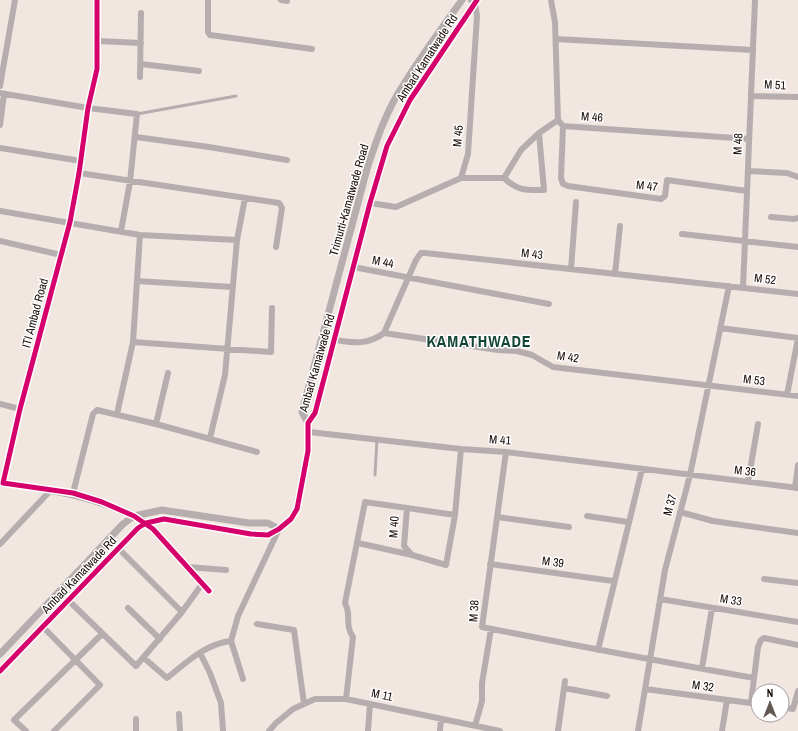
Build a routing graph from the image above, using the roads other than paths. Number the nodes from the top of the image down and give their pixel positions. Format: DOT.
graph roads {
  1 [pos="15,0"];
  2 [pos="97,0"];
  3 [pos="208,0"];
  4 [pos="462,0"];
  5 [pos="551,0"];
  6 [pos="755,0"];
  7 [pos="474,1"];
  8 [pos="140,13"];
  9 [pos="556,39"];
  10 [pos="97,41"];
  11 [pos="140,43"];
  12 [pos="312,49"];
  13 [pos="753,50"];
  14 [pos="140,64"];
  15 [pos="199,71"];
  16 [pos="140,77"];
  17 [pos="0,86"];
  18 [pos="2,94"];
  19 [pos="236,96"];
  20 [pos="751,96"];
  21 [pos="798,97"];
  22 [pos="88,108"];
  23 [pos="137,114"];
  24 [pos="558,120"];
  25 [pos="0,125"];
  26 [pos="563,126"];
  27 [pos="539,133"];
  28 [pos="136,137"];
  29 [pos="749,139"];
  30 [pos="0,148"];
  31 [pos="287,160"];
  32 [pos="81,161"];
  33 [pos="748,171"];
  34 [pos="80,173"];
  35 [pos="798,177"];
  36 [pos="461,178"];
  37 [pos="504,178"];
  38 [pos="130,182"];
  39 [pos="747,190"];
  40 [pos="245,198"];
  41 [pos="576,202"];
  42 [pos="370,203"];
  43 [pos="0,211"];
  44 [pos="771,218"];
  45 [pos="798,218"];
  46 [pos="70,222"];
  47 [pos="620,226"];
  48 [pos="121,231"];
  49 [pos="682,234"];
  50 [pos="140,235"];
  51 [pos="237,240"];
  52 [pos="745,240"];
  53 [pos="0,241"];
  54 [pos="276,247"];
  55 [pos="798,247"];
  56 [pos="61,255"];
  57 [pos="353,267"];
  58 [pos="571,269"];
  59 [pos="615,274"];
  60 [pos="408,278"];
  61 [pos="137,281"];
  62 [pos="729,286"];
  63 [pos="232,288"];
  64 [pos="743,288"];
  65 [pos="798,294"];
  66 [pos="549,304"];
  67 [pos="272,308"];
  68 [pos="720,328"];
  69 [pos="384,333"];
  70 [pos="798,338"];
  71 [pos="335,340"];
  72 [pos="133,342"];
  73 [pos="227,349"];
  74 [pos="168,373"];
  75 [pos="708,385"];
  76 [pos="787,395"];
  77 [pos="798,396"];
  78 [pos="0,404"];
  79 [pos="20,409"];
  80 [pos="117,414"];
  81 [pos="308,423"];
  82 [pos="156,424"];
  83 [pos="758,424"];
  84 [pos="309,432"];
  85 [pos="210,438"];
  86 [pos="377,439"];
  87 [pos="461,449"];
  88 [pos="257,452"];
  89 [pos="506,452"];
  90 [pos="798,465"];
  91 [pos="642,469"];
  92 [pos="374,475"];
  93 [pos="690,475"];
  94 [pos="748,482"];
  95 [pos="2,483"];
  96 [pos="797,488"];
  97 [pos="51,490"];
  98 [pos="72,493"];
  99 [pos="407,508"];
  100 [pos="170,511"];
  101 [pos="680,512"];
  102 [pos="455,515"];
  103 [pos="134,516"];
  104 [pos="587,516"];
  105 [pos="497,517"];
  106 [pos="169,520"];
  107 [pos="146,522"];
  108 [pos="628,522"];
  109 [pos="569,527"];
  110 [pos="279,529"];
  111 [pos="798,533"];
  112 [pos="358,543"];
  113 [pos="0,544"];
  114 [pos="118,548"];
  115 [pos="412,555"];
  116 [pos="490,564"];
  117 [pos="188,567"];
  118 [pos="226,570"];
  119 [pos="764,579"];
  120 [pos="613,582"];
  121 [pos="798,583"];
  122 [pos="202,584"];
  123 [pos="209,591"];
  124 [pos="660,599"];
  125 [pos="68,600"];
  126 [pos="128,608"];
  127 [pos="712,608"];
  128 [pos="182,612"];
  129 [pos="798,622"];
  130 [pos="256,624"];
  131 [pos="43,626"];
  132 [pos="491,629"];
  133 [pos="102,634"];
  134 [pos="160,639"];
  135 [pos="231,642"];
  136 [pos="798,645"];
  137 [pos="598,650"];
  138 [pos="200,653"];
  139 [pos="0,654"];
  140 [pos="144,658"];
  141 [pos="76,661"];
  142 [pos="650,661"];
  143 [pos="702,668"];
  144 [pos="0,671"];
  145 [pos="754,678"];
  146 [pos="243,679"];
  147 [pos="565,681"];
  148 [pos="753,683"];
  149 [pos="564,688"];
  150 [pos="645,689"];
  151 [pos="798,691"];
  152 [pos="607,696"];
  153 [pos="346,699"];
  154 [pos="727,700"];
  155 [pos="750,703"];
  156 [pos="304,704"];
  157 [pos="370,704"];
  158 [pos="795,709"];
  159 [pos="180,714"];
  160 [pos="136,718"];
  161 [pos="441,719"];
  162 [pos="475,726"];
  163 [pos="26,731"];
  164 [pos="54,731"];
  165 [pos="136,731"];
  166 [pos="180,731"];
  167 [pos="223,731"];
  168 [pos="269,731"];
  169 [pos="368,731"];
  170 [pos="440,731"];
  171 [pos="500,731"];
  172 [pos="558,731"];
  173 [pos="638,731"];
  174 [pos="722,731"];
  1 -- 17 [label="street"];
  2 -- 10 [label="street, ITI Ambad Road"];
  3 -- 12 [label="street"];
  4 -- 81 [label="street, Trimurti-Kamatwade Road"];
  5 -- 9 [label="street"];
  6 -- 13 [label="street, M 48"];
  7 -- 36 [label="street, M 45"];
  7 -- 42 [label="street, Ambad Kamatwade Rd"];
  8 -- 11 [label="street"];
  9 -- 13 [label="street"];
  9 -- 24 [label="street"];
  10 -- 11 [label="street"];
  10 -- 22 [label="street, ITI Ambad Road"];
  11 -- 14 [label="street"];
  13 -- 20 [label="street, M 48"];
  14 -- 15 [label="street"];
  14 -- 16 [label="street"];
  18 -- 22 [label="street"];
  18 -- 25 [label="street"];
  19 -- 23 [label="lane"];
  20 -- 21 [label="street, M 51"];
  20 -- 29 [label="street, M 48"];
  22 -- 23 [label="street"];
  22 -- 32 [label="street, ITI Ambad Road"];
  23 -- 28 [label="street"];
  24 -- 26 [label="street, M 46"];
  24 -- 27 [label="street"];
  26 -- 29 [label="street, M 46"];
  26 -- 39 [label="street, M 47"];
  27 -- 37 [label="street"];
  27 -- 37 [label="street"];
  28 -- 31 [label="street"];
  28 -- 38 [label="street"];
  29 -- 33 [label="street, M 48"];
  30 -- 32 [label="street"];
  32 -- 34 [label="street, ITI Ambad Road"];
  33 -- 35 [label="street"];
  33 -- 39 [label="street, M 48"];
  34 -- 38 [label="street"];
  34 -- 46 [label="street, ITI Ambad Road"];
  36 -- 37 [label="street"];
  36 -- 42 [label="street"];
  38 -- 40 [label="street"];
  38 -- 48 [label="street"];
  39 -- 52 [label="street, M 48"];
  40 -- 51 [label="street"];
  40 -- 54 [label="street"];
  41 -- 58 [label="street"];
  42 -- 57 [label="street, Ambad Kamatwade Rd"];
  43 -- 46 [label="street"];
  44 -- 45 [label="street"];
  46 -- 48 [label="street"];
  46 -- 56 [label="street, ITI Ambad Road"];
  47 -- 59 [label="street"];
  48 -- 50 [label="street"];
  49 -- 52 [label="street"];
  50 -- 51 [label="street"];
  50 -- 61 [label="street"];
  51 -- 63 [label="street"];
  52 -- 55 [label="street"];
  52 -- 64 [label="street, M 48"];
  53 -- 56 [label="street"];
  56 -- 79 [label="street, ITI Ambad Road"];
  57 -- 60 [label="street, M 44"];
  57 -- 71 [label="street, Ambad Kamatwade Rd"];
  58 -- 59 [label="street, M 43"];
  58 -- 60 [label="street, M 43"];
  59 -- 62 [label="street, M 43"];
  60 -- 66 [label="street, M 44"];
  60 -- 69 [label="street, M 43"];
  61 -- 63 [label="street"];
  61 -- 72 [label="street"];
  62 -- 64 [label="street, M 52"];
  62 -- 68 [label="street, M 37"];
  63 -- 73 [label="street"];
  64 -- 65 [label="street, M 52"];
  67 -- 73 [label="street"];
  68 -- 70 [label="street"];
  68 -- 75 [label="street, M 37"];
  69 -- 71 [label="street"];
  69 -- 75 [label="street, M 42"];
  70 -- 76 [label="street"];
  71 -- 81 [label="street, Ambad Kamatwade Rd"];
  72 -- 73 [label="street"];
  72 -- 80 [label="street"];
  73 -- 85 [label="street"];
  74 -- 82 [label="street"];
  75 -- 76 [label="street, M 53"];
  75 -- 93 [label="street, M 37"];
  76 -- 77 [label="street, M 53"];
  78 -- 79 [label="street"];
  79 -- 95 [label="street, ITI Ambad Road"];
  80 -- 82 [label="street"];
  80 -- 98 [label="street"];
  81 -- 84 [label="street, Ambad Kamatwade Rd"];
  82 -- 85 [label="street"];
  83 -- 94 [label="street"];
  84 -- 86 [label="street, M 41"];
  84 -- 110 [label="street, Ambad Kamatwade Rd"];
  85 -- 88 [label="street"];
  86 -- 87 [label="street, M 41"];
  86 -- 92 [label="lane"];
  87 -- 89 [label="street, M 41"];
  87 -- 102 [label="street"];
  89 -- 91 [label="street, M 41"];
  89 -- 105 [label="street, M 38"];
  90 -- 96 [label="street"];
  91 -- 93 [label="street, M 41"];
  91 -- 108 [label="street"];
  93 -- 94 [label="street, M 36"];
  93 -- 101 [label="street, M 37"];
  94 -- 96 [label="street, M 36"];
  95 -- 97 [label="street, ITI Ambad Road"];
  97 -- 98 [label="street, ITI Ambad Road"];
  97 -- 113 [label="street"];
  98 -- 103 [label="street, ITI Ambad Road"];
  99 -- 102 [label="street, M 40"];
  99 -- 112 [label="street"];
  99 -- 115 [label="street, M 40"];
  100 -- 103 [label="street, Ambad Kamatwade Rd"];
  100 -- 106 [label="street"];
  100 -- 110 [label="street, Ambad Kamatwade Rd"];
  101 -- 111 [label="street"];
  101 -- 124 [label="street, M 37"];
  102 -- 115 [label="street"];
  103 -- 107 [label="street, ITI Ambad Road"];
  103 -- 139 [label="street, Ambad Kamatwade Rd"];
  104 -- 108 [label="street"];
  105 -- 109 [label="street"];
  105 -- 116 [label="street, M 38"];
  106 -- 107 [label="street, Ambad Kamatwade Rd"];
  106 -- 110 [label="street, Ambad Kamatwade Rd"];
  107 -- 114 [label="street, Ambad Kamatwade Rd"];
  107 -- 117 [label="street"];
  108 -- 120 [label="street"];
  110 -- 135 [label="street"];
  112 -- 115 [label="street"];
  112 -- 153 [label="street"];
  114 -- 125 [label="street, Ambad Kamatwade Rd"];
  114 -- 128 [label="street"];
  116 -- 120 [label="street, M 39"];
  116 -- 132 [label="street, M 38"];
  117 -- 118 [label="street"];
  117 -- 122 [label="street"];
  119 -- 121 [label="street"];
  120 -- 137 [label="street"];
  122 -- 123 [label="street"];
  122 -- 128 [label="street"];
  124 -- 127 [label="street, M 33"];
  124 -- 142 [label="street, M 37"];
  125 -- 131 [label="street, Ambad Kamatwade Rd"];
  125 -- 133 [label="street"];
  126 -- 134 [label="street"];
  127 -- 129 [label="street, M 33"];
  127 -- 143 [label="street"];
  128 -- 134 [label="street"];
  130 -- 156 [label="street"];
  131 -- 141 [label="street"];
  131 -- 144 [label="street, Ambad Kamatwade Rd"];
  132 -- 137 [label="street, M 38"];
  132 -- 162 [label="street"];
  133 -- 140 [label="street"];
  133 -- 141 [label="street"];
  134 -- 140 [label="street"];
  135 -- 138 [label="street"];
  135 -- 146 [label="street"];
  136 -- 145 [label="street"];
  137 -- 142 [label="street, M 38"];
  138 -- 140 [label="street"];
  138 -- 167 [label="street"];
  141 -- 163 [label="street"];
  141 -- 164 [label="street"];
  142 -- 143 [label="street, M 38"];
  142 -- 150 [label="street, M 37"];
  143 -- 145 [label="street, M 38"];
  145 -- 148 [label="street"];
  147 -- 149 [label="street"];
  149 -- 152 [label="street"];
  149 -- 172 [label="street"];
  150 -- 154 [label="street, M 32"];
  150 -- 173 [label="street, M 37"];
  151 -- 158 [label="street"];
  153 -- 156 [label="street, M 11"];
  153 -- 157 [label="street, M 11"];
  154 -- 155 [label="street, M 32"];
  154 -- 174 [label="street"];
  156 -- 168 [label="street, M 11"];
  157 -- 161 [label="street, M 11"];
  157 -- 169 [label="street"];
  159 -- 166 [label="street"];
  160 -- 165 [label="street"];
  161 -- 162 [label="street, M 11"];
  161 -- 170 [label="street"];
  162 -- 171 [label="street, M 11"];
}
